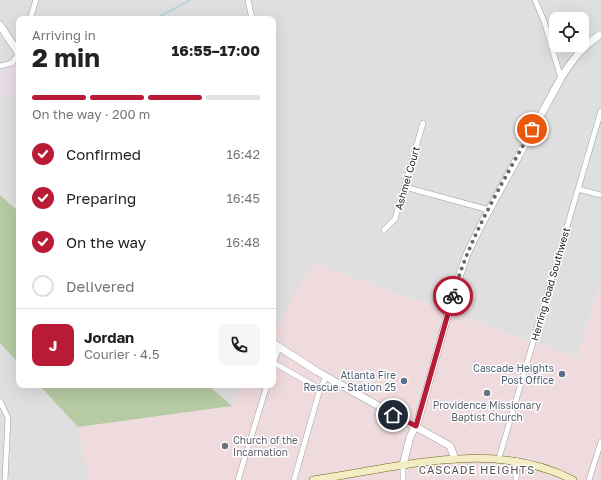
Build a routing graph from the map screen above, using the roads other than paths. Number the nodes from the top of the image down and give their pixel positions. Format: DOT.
graph roads {
  1 [pos="36,0"];
  2 [pos="248,0"];
  3 [pos="535,0"];
  4 [pos="31,16"];
  5 [pos="251,16"];
  6 [pos="0,25"];
  7 [pos="601,34"];
  8 [pos="16,49"];
  9 [pos="16,58"];
  10 [pos="0,66"];
  11 [pos="560,78"];
  12 [pos="601,111"];
  13 [pos="423,123"];
  14 [pos="404,187"];
  15 [pos="578,189"];
  16 [pos="601,196"];
  17 [pos="489,210"];
  18 [pos="384,230"];
  19 [pos="276,345"];
  20 [pos="276,366"];
  21 [pos="326,377"];
  22 [pos="266,388"];
  23 [pos="320,389"];
  24 [pos="0,401"];
  25 [pos="416,426"];
  26 [pos="601,442"];
  27 [pos="499,458"];
  28 [pos="455,459"];
  29 [pos="517,460"];
  30 [pos="403,466"];
  31 [pos="5,480"];
  32 [pos="238,480"];
  33 [pos="294,480"];
  34 [pos="313,480"];
  35 [pos="403,480"];
  36 [pos="516,480"];
  37 [pos="573,480"];
  38 [pos="589,480"];
  1 -- 4 [label="street"];
  2 -- 5 [label="street"];
  3 -- 11 [label="street"];
  6 -- 8 [label="street"];
  7 -- 11 [label="street"];
  9 -- 10 [label="street"];
  11 -- 17 [label="street"];
  12 -- 15 [label="street, Herring Road Southwest"];
  13 -- 14 [label="street, Ashmel Court"];
  14 -- 17 [label="street"];
  14 -- 18 [label="street, Ashmel Court"];
  15 -- 16 [label="street"];
  15 -- 27 [label="street, Herring Road Southwest"];
  17 -- 25 [label="street"];
  19 -- 21 [label="street"];
  20 -- 23 [label="street"];
  21 -- 23 [label="street"];
  21 -- 25 [label="street"];
  22 -- 32 [label="street"];
  23 -- 33 [label="street"];
  24 -- 31 [label="street"];
  25 -- 28 [label="street"];
  25 -- 30 [label="street"];
  26 -- 38 [label="street"];
  27 -- 28 [label="main road"];
  27 -- 29 [label="main road"];
  28 -- 30 [label="main road"];
  29 -- 36 [label="street"];
  29 -- 37 [label="main road"];
  30 -- 34 [label="main road"];
  30 -- 35 [label="street"];
}
